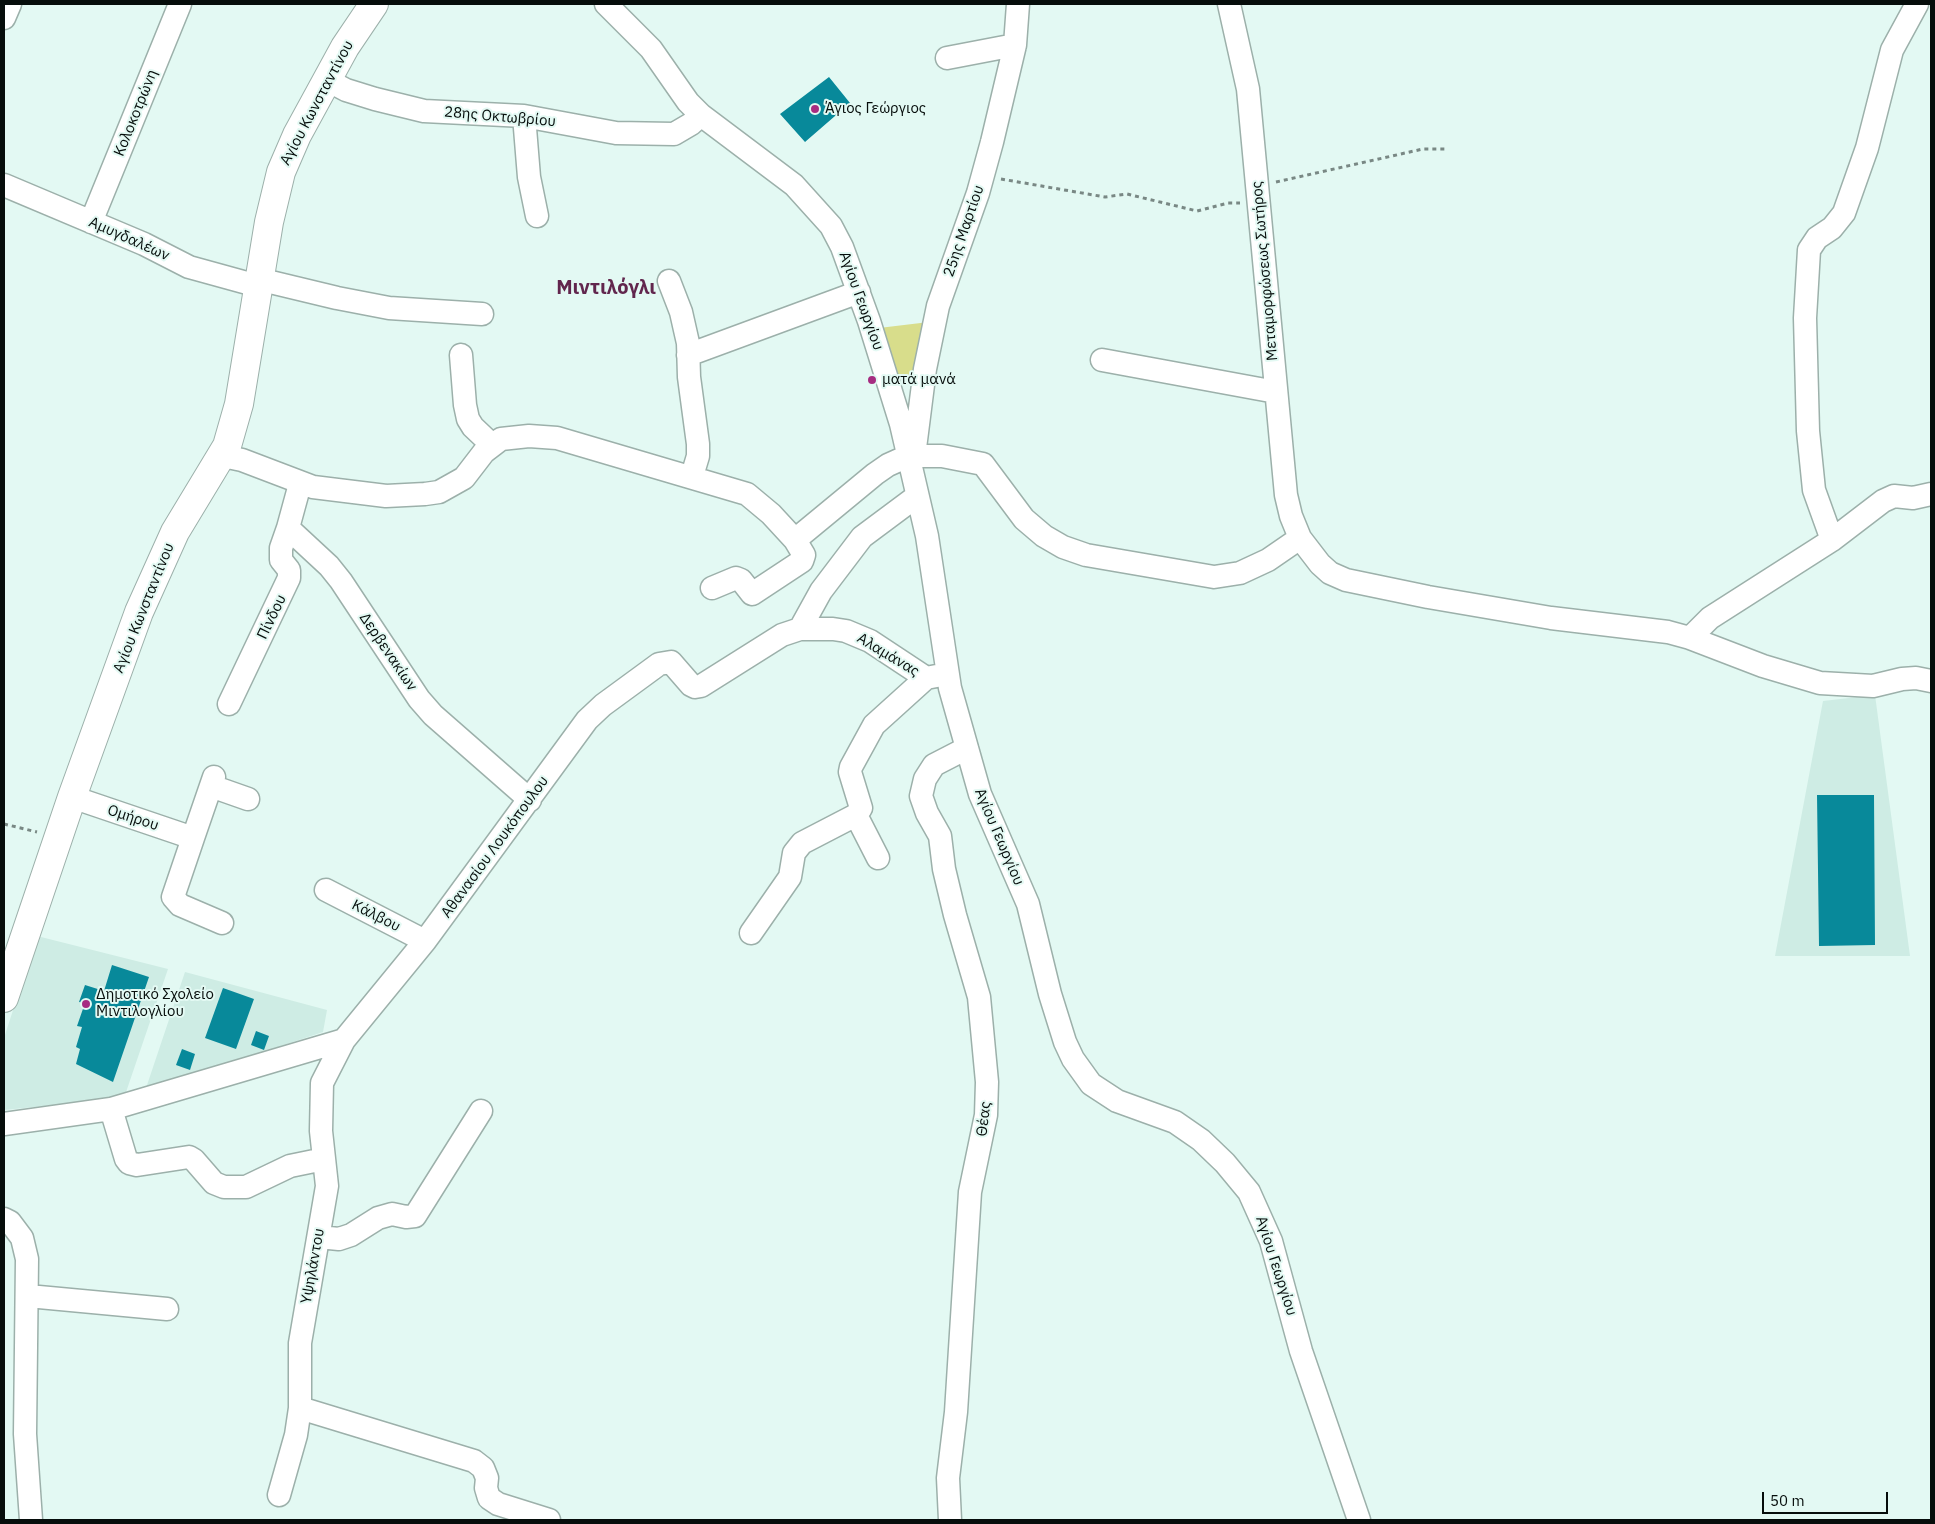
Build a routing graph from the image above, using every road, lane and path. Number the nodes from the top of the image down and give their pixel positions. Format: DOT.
graph roads {
  1 [pos="180,4"];
  2 [pos="374,4"];
  3 [pos="606,4"];
  4 [pos="1018,4"];
  5 [pos="1229,4"];
  6 [pos="1917,4"];
  7 [pos="1015,45"];
  8 [pos="947,58"];
  9 [pos="327,80"];
  10 [pos="701,115"];
  11 [pos="524,116"];
  12 [pos="1445,149"];
  13 [pos="983,176"];
  14 [pos="4,185"];
  15 [pos="1259,194"];
  16 [pos="537,216"];
  17 [pos="91,222"];
  18 [pos="669,280"];
  19 [pos="258,282"];
  20 [pos="859,292"];
  21 [pos="482,314"];
  22 [pos="688,354"];
  23 [pos="461,355"];
  24 [pos="1102,360"];
  25 [pos="1276,392"];
  26 [pos="492,445"];
  27 [pos="223,456"];
  28 [pos="908,456"];
  29 [pos="692,476"];
  30 [pos="300,484"];
  31 [pos="1931,494"];
  32 [pos="917,496"];
  33 [pos="288,528"];
  34 [pos="1300,538"];
  35 [pos="795,540"];
  36 [pos="1832,540"];
  37 [pos="712,588"];
  38 [pos="800,629"];
  39 [pos="1690,638"];
  40 [pos="936,676"];
  41 [pos="1931,681"];
  42 [pos="229,704"];
  43 [pos="967,748"];
  44 [pos="72,797"];
  45 [pos="248,799"];
  46 [pos="530,800"];
  47 [pos="856,815"];
  48 [pos="4,824"];
  49 [pos="58,838"];
  50 [pos="193,838"];
  51 [pos="878,858"];
  52 [pos="326,890"];
  53 [pos="222,923"];
  54 [pos="751,933"];
  55 [pos="425,941"];
  56 [pos="4,998"];
  57 [pos="344,1040"];
  58 [pos="111,1109"];
  59 [pos="481,1111"];
  60 [pos="4,1124"];
  61 [pos="324,1159"];
  62 [pos="4,1219"];
  63 [pos="319,1237"];
  64 [pos="28,1296"];
  65 [pos="167,1309"];
  66 [pos="300,1408"];
  67 [pos="280,1495"];
  68 [pos="31,1520"];
  69 [pos="549,1520"];
  70 [pos="950,1520"];
  71 [pos="1359,1520"];
  1 -- 17 [label="street, Κολοκοτρώνη"];
  2 -- 9 [label="main road, Αγίου Κωνσταντίνου"];
  3 -- 10 [label="street, Αγίου Γεωργίου"];
  4 -- 7 [label="street, 25ης Μαρτίου"];
  5 -- 15 [label="street, Μεταμορφώσεως Σωτήρος"];
  6 -- 36 [label="street"];
  7 -- 8 [label="street"];
  7 -- 13 [label="street, 25ης Μαρτίου"];
  9 -- 11 [label="street, 28ης Οκτωβρίου"];
  9 -- 19 [label="main road, Αγίου Κωνσταντίνου"];
  10 -- 11 [label="street, 28ης Οκτωβρίου"];
  10 -- 20 [label="street, Αγίου Γεωργίου"];
  11 -- 16 [label="street"];
  12 -- 15 [label="path"];
  13 -- 15 [label="path"];
  13 -- 28 [label="street, 25ης Μαρτίου"];
  14 -- 17 [label="street, Αμυγδαλέων"];
  15 -- 25 [label="street, Μεταμορφώσεως Σωτήρος"];
  17 -- 19 [label="street, Αμυγδαλέων"];
  18 -- 22 [label="street"];
  19 -- 21 [label="street, Αμυγδαλέων"];
  19 -- 27 [label="main road, Αγίου Κωνσταντίνου"];
  20 -- 22 [label="street"];
  20 -- 28 [label="street, Αγίου Γεωργίου"];
  22 -- 29 [label="street"];
  23 -- 26 [label="street"];
  24 -- 25 [label="street"];
  25 -- 34 [label="street, Μεταμορφώσεως Σωτήρος"];
  26 -- 29 [label="street"];
  26 -- 30 [label="street"];
  27 -- 30 [label="street"];
  27 -- 44 [label="main road, Αγίου Κωνσταντίνου"];
  28 -- 32 [label="street, Αγίου Γεωργίου"];
  28 -- 34 [label="street"];
  28 -- 35 [label="street"];
  29 -- 35 [label="street"];
  30 -- 33 [label="street"];
  31 -- 36 [label="street"];
  32 -- 38 [label="street"];
  32 -- 40 [label="street, Αγίου Γεωργίου"];
  33 -- 42 [label="street, Πίνδου"];
  33 -- 46 [label="street, Δερβενακίων"];
  34 -- 39 [label="street, Μεταμορφώσεως Σωτήρος"];
  35 -- 37 [label="street"];
  36 -- 39 [label="street"];
  38 -- 40 [label="street, Αλαμάνας"];
  38 -- 46 [label="street, Αθανασίου Λουκόπουλου"];
  39 -- 41 [label="street, Μεταμορφώσεως Σωτήρος"];
  40 -- 43 [label="street, Αγίου Γεωργίου"];
  40 -- 47 [label="street"];
  43 -- 70 [label="street, Θέας"];
  43 -- 71 [label="street, Αγίου Γεωργίου"];
  44 -- 49 [label="main road, Αγίου Κωνσταντίνου"];
  44 -- 50 [label="street, Ομήρου"];
  45 -- 50 [label="street"];
  46 -- 55 [label="street, Αθανασίου Λουκόπουλου"];
  47 -- 51 [label="street"];
  47 -- 54 [label="street"];
  48 -- 49 [label="path"];
  49 -- 56 [label="main road, Αγίου Κωνσταντίνου"];
  50 -- 53 [label="street"];
  52 -- 55 [label="street, Κάλβου"];
  55 -- 57 [label="street, Αθανασίου Λουκόπουλου"];
  57 -- 58 [label="street"];
  57 -- 61 [label="street, Υψηλάντου"];
  58 -- 60 [label="street"];
  58 -- 61 [label="street"];
  59 -- 63 [label="street"];
  61 -- 63 [label="street, Υψηλάντου"];
  62 -- 64 [label="street"];
  63 -- 66 [label="street, Υψηλάντου"];
  64 -- 65 [label="street"];
  64 -- 68 [label="street"];
  66 -- 67 [label="street, Υψηλάντου"];
  66 -- 69 [label="street"];
}
